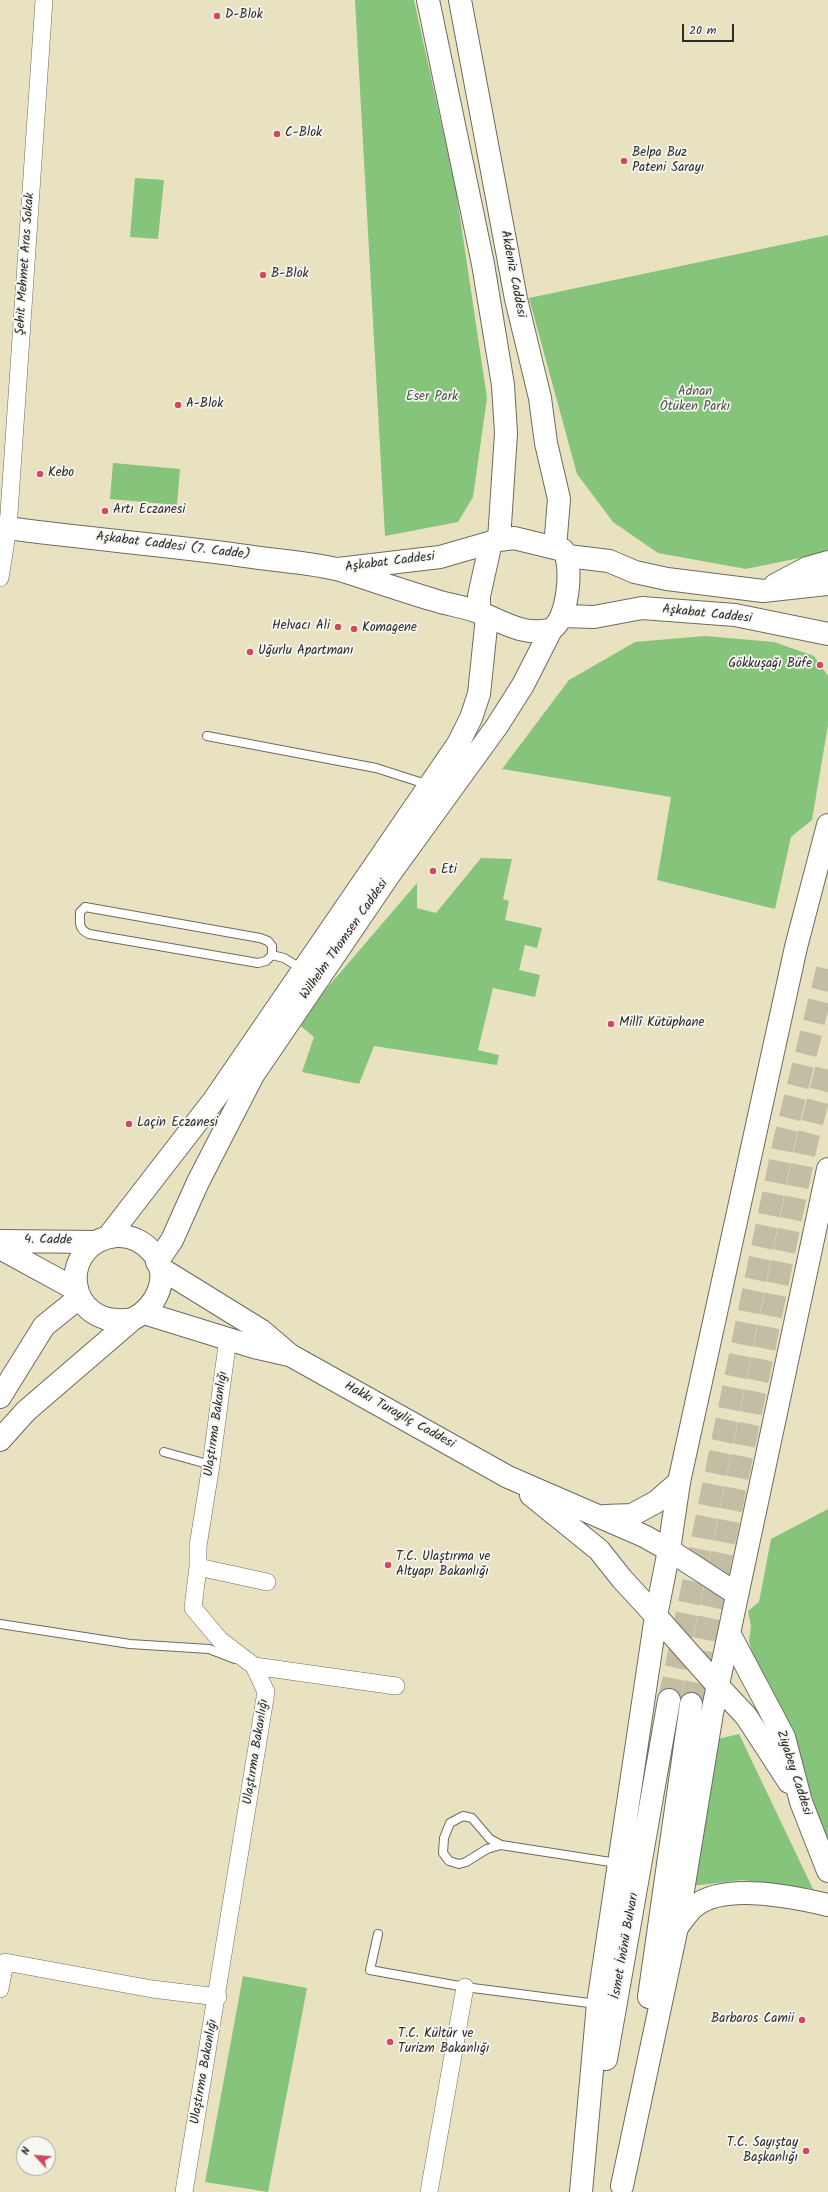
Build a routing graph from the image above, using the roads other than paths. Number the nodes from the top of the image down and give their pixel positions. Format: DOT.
graph roads {
  1 [pos="44,0"];
  2 [pos="428,0"];
  3 [pos="460,0"];
  4 [pos="4,527"];
  5 [pos="495,541"];
  6 [pos="562,552"];
  7 [pos="828,562"];
  8 [pos="338,570"];
  9 [pos="0,578"];
  10 [pos="828,584"];
  11 [pos="763,592"];
  12 [pos="483,615"];
  13 [pos="557,623"];
  14 [pos="828,634"];
  15 [pos="207,736"];
  16 [pos="430,785"];
  17 [pos="828,825"];
  18 [pos="272,955"];
  19 [pos="302,969"];
  20 [pos="828,1168"];
  21 [pos="102,1239"];
  22 [pos="0,1241"];
  23 [pos="0,1248"];
  24 [pos="159,1265"];
  25 [pos="78,1293"];
  26 [pos="138,1316"];
  27 [pos="228,1338"];
  28 [pos="290,1355"];
  29 [pos="2,1391"];
  30 [pos="0,1440"];
  31 [pos="164,1452"];
  32 [pos="212,1465"];
  33 [pos="508,1477"];
  34 [pos="679,1482"];
  35 [pos="599,1516"];
  36 [pos="669,1550"];
  37 [pos="198,1567"];
  38 [pos="267,1582"];
  39 [pos="738,1594"];
  40 [pos="656,1616"];
  41 [pos="0,1624"];
  42 [pos="730,1635"];
  43 [pos="254,1666"];
  44 [pos="396,1686"];
  45 [pos="718,1686"];
  46 [pos="669,1700"];
  47 [pos="691,1704"];
  48 [pos="801,1802"];
  49 [pos="501,1845"];
  50 [pos="620,1864"];
  51 [pos="828,1871"];
  52 [pos="828,1905"];
  53 [pos="678,1927"];
  54 [pos="378,1934"];
  55 [pos="2,1961"];
  56 [pos="464,1987"];
  57 [pos="0,1989"];
  58 [pos="218,1997"];
  59 [pos="598,2004"];
  60 [pos="621,2189"];
  61 [pos="184,2192"];
  62 [pos="429,2192"];
  63 [pos="582,2192"];
  1 -- 4 [label="street, Şehit Mehmet Aras Sokak"];
  2 -- 5 [label="main road, Akdeniz Caddesi"];
  3 -- 6 [label="main road, Akdeniz Caddesi"];
  4 -- 8 [label="main road, Aşkabat Caddesi (7. Cadde)"];
  4 -- 9 [label="street, Şehit Mehmet Aras Sokak"];
  5 -- 6 [label="main road"];
  5 -- 8 [label="main road, Aşkabat Caddesi"];
  5 -- 12 [label="main road"];
  6 -- 11 [label="main road"];
  6 -- 13 [label="main road"];
  7 -- 11 [label="main road"];
  8 -- 12 [label="main road, Aşkabat Caddesi"];
  10 -- 11 [label="main road"];
  12 -- 13 [label="main road"];
  12 -- 16 [label="main road, Wilhelm Thomsen Caddesi"];
  13 -- 14 [label="main road, Aşkabat Caddesi"];
  13 -- 24 [label="main road, Wilhelm Thomsen Caddesi"];
  15 -- 16 [label="lane"];
  16 -- 19 [label="main road, Wilhelm Thomsen Caddesi"];
  17 -- 34 [label="main road"];
  18 -- 18 [label="lane"];
  18 -- 19 [label="lane"];
  19 -- 21 [label="main road, Wilhelm Thomsen Caddesi"];
  20 -- 39 [label="main road"];
  21 -- 22 [label="main road, 4. Cadde"];
  21 -- 24 [label="main road"];
  21 -- 25 [label="main road"];
  23 -- 25 [label="main road, 4. Cadde"];
  24 -- 26 [label="main road"];
  24 -- 28 [label="main road, Hakkı Turayliç Caddesi"];
  25 -- 26 [label="main road"];
  25 -- 29 [label="main road"];
  26 -- 27 [label="main road, Hakkı Turayliç Caddesi"];
  26 -- 30 [label="main road"];
  27 -- 28 [label="main road, Hakkı Turayliç Caddesi"];
  27 -- 32 [label="street, Ulaştırma Bakanlığı"];
  28 -- 33 [label="main road, Hakkı Turayliç Caddesi"];
  31 -- 32 [label="lane"];
  32 -- 37 [label="street, Ulaştırma Bakanlığı"];
  33 -- 35 [label="main road, Hakkı Turayliç Caddesi"];
  33 -- 40 [label="main road, Hakkı Turayliç Caddesi"];
  34 -- 35 [label="main road"];
  34 -- 36 [label="main road"];
  35 -- 36 [label="main road, Hakkı Turayliç Caddesi"];
  36 -- 39 [label="main road, Hakkı Turayliç Caddesi"];
  36 -- 40 [label="main road"];
  37 -- 38 [label="street"];
  37 -- 43 [label="street, Ulaştırma Bakanlığı"];
  39 -- 42 [label="main road"];
  40 -- 45 [label="main road, Hakkı Turayliç Caddesi"];
  40 -- 50 [label="main road"];
  41 -- 43 [label="lane"];
  42 -- 45 [label="main road"];
  42 -- 48 [label="main road, Ziyabey Caddesi"];
  43 -- 44 [label="street"];
  43 -- 58 [label="street, Ulaştırma Bakanlığı"];
  45 -- 48 [label="main road, Hakkı Turayliç Caddesi"];
  45 -- 53 [label="main road"];
  46 -- 63 [label="main road, İsmet İnönü Bulvarı"];
  47 -- 60 [label="main road"];
  48 -- 51 [label="main road, Ziyabey Caddesi"];
  49 -- 49 [label="lane"];
  49 -- 50 [label="lane"];
  50 -- 59 [label="main road"];
  52 -- 53 [label="main road"];
  53 -- 60 [label="main road"];
  54 -- 56 [label="lane"];
  55 -- 57 [label="street"];
  55 -- 58 [label="street"];
  56 -- 59 [label="lane"];
  56 -- 62 [label="street"];
  58 -- 61 [label="street, Ulaştırma Bakanlığı"];
  59 -- 63 [label="main road"];
}
